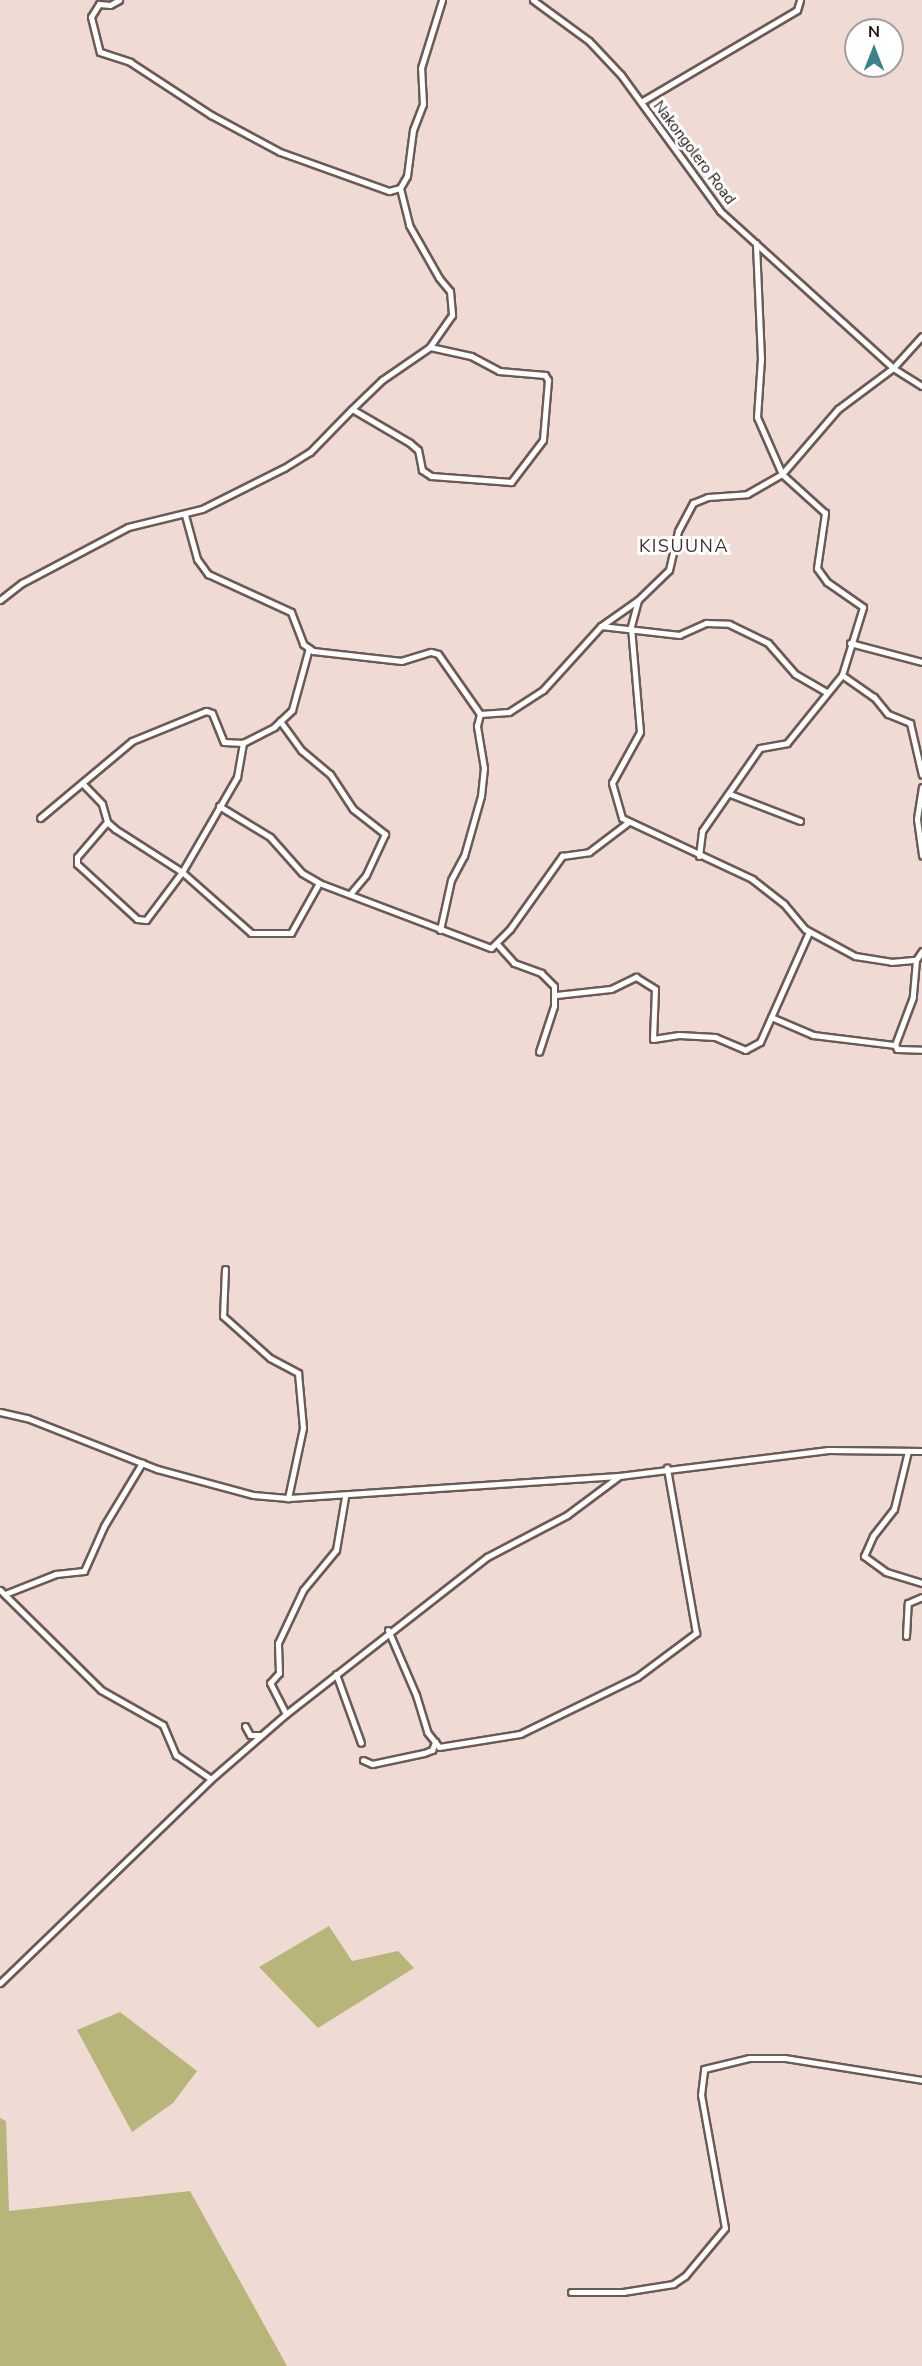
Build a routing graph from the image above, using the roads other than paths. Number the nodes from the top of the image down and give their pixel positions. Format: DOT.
graph roads {
  1 [pos="119,0"];
  2 [pos="442,0"];
  3 [pos="533,0"];
  4 [pos="800,0"];
  5 [pos="103,3"];
  6 [pos="641,102"];
  7 [pos="400,188"];
  8 [pos="756,243"];
  9 [pos="922,336"];
  10 [pos="430,347"];
  11 [pos="893,368"];
  12 [pos="922,386"];
  13 [pos="352,409"];
  14 [pos="782,474"];
  15 [pos="185,515"];
  16 [pos="0,600"];
  17 [pos="639,600"];
  18 [pos="601,626"];
  19 [pos="631,627"];
  20 [pos="850,643"];
  21 [pos="309,648"];
  22 [pos="922,662"];
  23 [pos="842,675"];
  24 [pos="826,692"];
  25 [pos="480,714"];
  26 [pos="280,721"];
  27 [pos="243,743"];
  28 [pos="922,775"];
  29 [pos="82,783"];
  30 [pos="922,788"];
  31 [pos="730,794"];
  32 [pos="219,806"];
  33 [pos="40,819"];
  34 [pos="800,821"];
  35 [pos="107,822"];
  36 [pos="627,823"];
  37 [pos="922,855"];
  38 [pos="699,856"];
  39 [pos="182,872"];
  40 [pos="319,883"];
  41 [pos="351,893"];
  42 [pos="440,930"];
  43 [pos="809,932"];
  44 [pos="498,945"];
  45 [pos="922,951"];
  46 [pos="916,960"];
  47 [pos="556,995"];
  48 [pos="771,1017"];
  49 [pos="895,1045"];
  50 [pos="922,1050"];
  51 [pos="539,1052"];
  52 [pos="225,1269"];
  53 [pos="0,1412"];
  54 [pos="922,1450"];
  55 [pos="908,1451"];
  56 [pos="142,1463"];
  57 [pos="667,1468"];
  58 [pos="619,1476"];
  59 [pos="345,1497"];
  60 [pos="288,1498"];
  61 [pos="922,1583"];
  62 [pos="3,1592"];
  63 [pos="922,1597"];
  64 [pos="388,1630"];
  65 [pos="906,1635"];
  66 [pos="336,1674"];
  67 [pos="286,1714"];
  68 [pos="245,1726"];
  69 [pos="262,1735"];
  70 [pos="434,1740"];
  71 [pos="361,1743"];
  72 [pos="363,1760"];
  73 [pos="210,1779"];
  74 [pos="0,1983"];
  75 [pos="922,2080"];
  76 [pos="571,2292"];
  1 -- 5 [label="street"];
  2 -- 7 [label="street"];
  3 -- 6 [label="street, Nakongolero Road"];
  4 -- 6 [label="street"];
  5 -- 7 [label="street"];
  6 -- 8 [label="street, Nakongolero Road"];
  7 -- 10 [label="street"];
  8 -- 11 [label="street, Nakongolero Road"];
  8 -- 14 [label="street"];
  9 -- 11 [label="street"];
  10 -- 13 [label="street"];
  10 -- 13 [label="street"];
  11 -- 12 [label="street, Nakongolero Road"];
  11 -- 14 [label="street"];
  13 -- 15 [label="street"];
  14 -- 17 [label="street"];
  14 -- 20 [label="street"];
  15 -- 16 [label="street"];
  15 -- 21 [label="street"];
  17 -- 18 [label="street"];
  17 -- 19 [label="street"];
  18 -- 19 [label="street"];
  18 -- 25 [label="street"];
  19 -- 24 [label="street"];
  19 -- 36 [label="street"];
  20 -- 22 [label="street"];
  20 -- 23 [label="street"];
  21 -- 25 [label="street"];
  21 -- 26 [label="street"];
  23 -- 24 [label="street"];
  23 -- 28 [label="street"];
  24 -- 31 [label="street"];
  25 -- 42 [label="street"];
  26 -- 27 [label="street"];
  26 -- 41 [label="street"];
  27 -- 29 [label="street"];
  27 -- 32 [label="street"];
  29 -- 33 [label="street"];
  29 -- 35 [label="street"];
  30 -- 37 [label="street"];
  31 -- 34 [label="street"];
  31 -- 38 [label="street"];
  32 -- 39 [label="street"];
  32 -- 40 [label="street"];
  35 -- 39 [label="street"];
  35 -- 39 [label="street"];
  36 -- 38 [label="street"];
  36 -- 44 [label="street"];
  38 -- 43 [label="street"];
  39 -- 40 [label="street"];
  40 -- 41 [label="street"];
  41 -- 42 [label="street"];
  42 -- 44 [label="street"];
  43 -- 46 [label="street"];
  43 -- 48 [label="street"];
  44 -- 47 [label="street"];
  45 -- 46 [label="street"];
  46 -- 49 [label="street"];
  47 -- 48 [label="street"];
  47 -- 51 [label="street"];
  48 -- 49 [label="street"];
  49 -- 50 [label="street"];
  52 -- 60 [label="street"];
  53 -- 56 [label="street"];
  54 -- 55 [label="street"];
  55 -- 57 [label="street"];
  55 -- 61 [label="street"];
  56 -- 60 [label="street"];
  56 -- 62 [label="street"];
  57 -- 58 [label="street"];
  57 -- 70 [label="street"];
  58 -- 59 [label="street"];
  58 -- 64 [label="street"];
  59 -- 60 [label="street"];
  59 -- 67 [label="street"];
  62 -- 73 [label="street"];
  63 -- 65 [label="street"];
  64 -- 66 [label="street"];
  64 -- 70 [label="street"];
  66 -- 67 [label="street"];
  66 -- 71 [label="street"];
  67 -- 69 [label="street"];
  68 -- 69 [label="street"];
  69 -- 73 [label="street"];
  70 -- 72 [label="street"];
  73 -- 74 [label="street"];
  75 -- 76 [label="street"];
}
